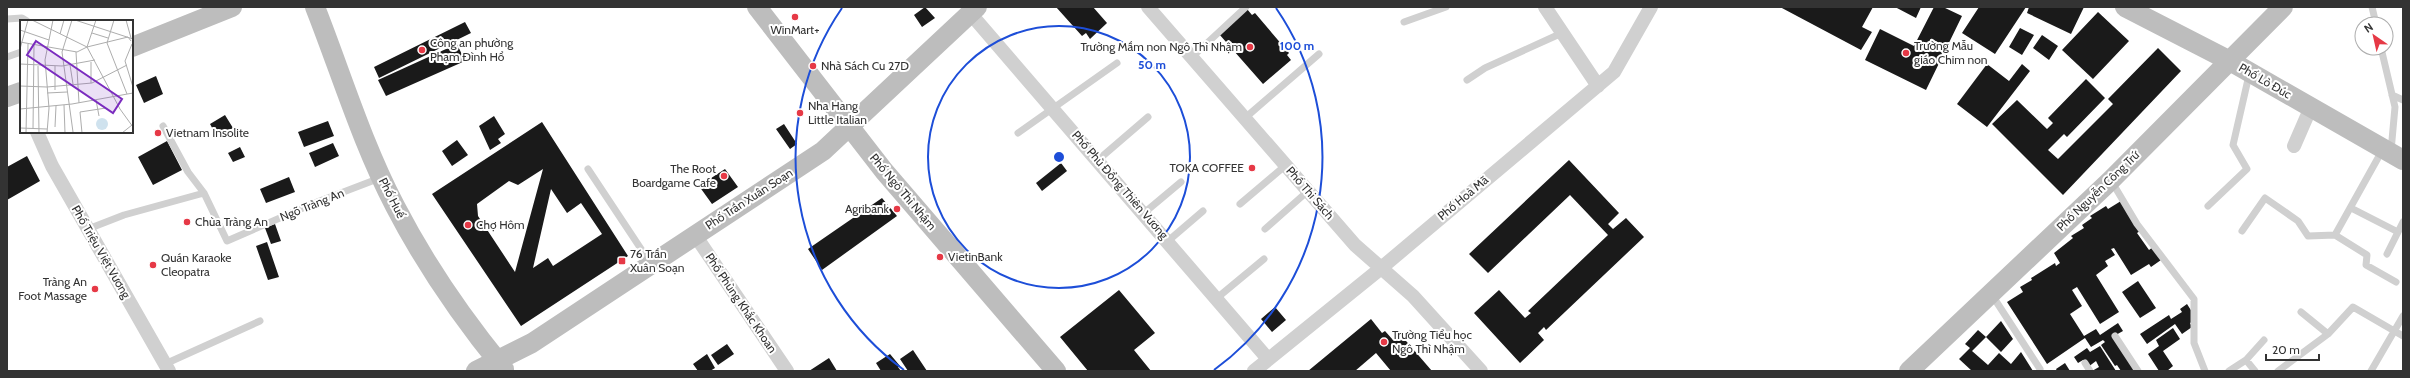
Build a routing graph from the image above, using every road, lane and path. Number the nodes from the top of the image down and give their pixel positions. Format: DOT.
graph roads {
  1 [pos="232,7"];
  2 [pos="315,7"];
  3 [pos="758,7"];
  4 [pos="1246,7"];
  5 [pos="1446,7"];
  6 [pos="1545,7"];
  7 [pos="1651,7"];
  8 [pos="2125,7"];
  9 [pos="2283,7"];
  10 [pos="1152,8"];
  11 [pos="974,10"];
  12 [pos="7,19"];
  13 [pos="25,20"];
  14 [pos="1404,22"];
  15 [pos="1562,33"];
  16 [pos="133,47"];
  17 [pos="20,52"];
  18 [pos="1319,54"];
  19 [pos="2383,56"];
  20 [pos="7,57"];
  21 [pos="1192,58"];
  22 [pos="2230,61"];
  23 [pos="1117,63"];
  24 [pos="2250,73"];
  25 [pos="1467,80"];
  26 [pos="1598,86"];
  27 [pos="2392,94"];
  28 [pos="2403,100"];
  29 [pos="1053,107"];
  30 [pos="2311,107"];
  31 [pos="1148,117"];
  32 [pos="1245,118"];
  33 [pos="163,126"];
  34 [pos="849,127"];
  35 [pos="37,133"];
  36 [pos="1018,133"];
  37 [pos="2294,146"];
  38 [pos="2392,154"];
  39 [pos="1098,160"];
  40 [pos="1286,165"];
  41 [pos="588,169"];
  42 [pos="382,177"];
  43 [pos="2111,180"];
  44 [pos="1181,182"];
  45 [pos="1308,191"];
  46 [pos="204,193"];
  47 [pos="1240,204"];
  48 [pos="2208,206"];
  49 [pos="2351,208"];
  50 [pos="1203,211"];
  51 [pos="1144,213"];
  52 [pos="2403,222"];
  53 [pos="88,229"];
  54 [pos="1265,229"];
  55 [pos="2242,231"];
  56 [pos="2398,232"];
  57 [pos="695,235"];
  58 [pos="2335,235"];
  59 [pos="1168,241"];
  60 [pos="2387,254"];
  61 [pos="1264,259"];
  62 [pos="651,264"];
  63 [pos="1380,269"];
  64 [pos="2396,282"];
  65 [pos="1991,293"];
  66 [pos="1217,298"];
  67 [pos="2301,312"];
  68 [pos="2403,316"];
  69 [pos="260,322"];
  70 [pos="2396,331"];
  71 [pos="2328,334"];
  72 [pos="2115,336"];
  73 [pos="2403,336"];
  74 [pos="2264,340"];
  75 [pos="1268,359"];
  76 [pos="2246,360"];
  77 [pos="2085,363"];
  78 [pos="500,366"];
  79 [pos="167,368"];
  80 [pos="1918,368"];
  81 [pos="2040,369"];
  82 [pos="476,371"];
  83 [pos="787,371"];
  84 [pos="1056,371"];
  85 [pos="1254,371"];
  86 [pos="1481,371"];
  87 [pos="2090,371"];
  88 [pos="2138,371"];
  89 [pos="2205,371"];
  90 [pos="2229,371"];
  91 [pos="2255,371"];
  92 [pos="2278,371"];
  93 [pos="2371,371"];
  1 -- 16 [label="street"];
  2 -- 42 [label="street, Phố Huế"];
  3 -- 34 [label="street, Phố Ngô Thì Nhậm"];
  4 -- 21 [label="lane"];
  5 -- 14 [label="lane"];
  6 -- 15 [label="street"];
  7 -- 26 [label="street, Phố Hoà Mã"];
  8 -- 22 [label="street, Phố Lò Đúc"];
  9 -- 22 [label="street, Phố Nguyễn Công Trứ"];
  10 -- 21 [label="street, Phố Thi Sách"];
  11 -- 29 [label="street, Phố Phù Đổng Thiên Vương"];
  11 -- 34 [label="street, Phố Trần Xuân Soạn"];
  12 -- 13 [label="lane"];
  15 -- 25 [label="lane"];
  15 -- 26 [label="street"];
  17 -- 20 [label="lane"];
  18 -- 32 [label="lane"];
  19 -- 27 [label="lane"];
  21 -- 32 [label="street, Phố Thi Sách"];
  22 -- 24 [label="street, Phố Lò Đúc"];
  22 -- 43 [label="street, Phố Nguyễn Công Trứ"];
  23 -- 29 [label="lane"];
  24 -- 30 [label="street, Phố Lò Đúc"];
  24 -- 48 [label="lane"];
  26 -- 63 [label="street, Phố Hoà Mã"];
  27 -- 28 [label="lane"];
  27 -- 38 [label="lane"];
  29 -- 36 [label="lane"];
  29 -- 39 [label="street, Phố Phù Đổng Thiên Vương"];
  30 -- 37 [label="street"];
  30 -- 38 [label="street, Phố Lò Đúc"];
  31 -- 39 [label="lane"];
  32 -- 40 [label="street, Phố Thi Sách"];
  33 -- 46 [label="lane"];
  34 -- 57 [label="street, Phố Trần Xuân Soạn"];
  34 -- 84 [label="street, Phố Ngô Thì Nhậm"];
  35 -- 53 [label="street, Phố Triệu Việt Vương"];
  38 -- 49 [label="lane"];
  39 -- 51 [label="street, Phố Phù Đổng Thiên Vương"];
  40 -- 45 [label="street, Phố Thi Sách"];
  40 -- 47 [label="lane"];
  41 -- 62 [label="lane"];
  42 -- 46 [label="lane, Ngõ Tràng An"];
  42 -- 78 [label="street, Phố Huế"];
  43 -- 65 [label="street, Phố Nguyễn Công Trứ"];
  43 -- 89 [label="lane"];
  44 -- 51 [label="lane"];
  45 -- 54 [label="lane"];
  45 -- 63 [label="street, Phố Thi Sách"];
  46 -- 53 [label="lane"];
  49 -- 56 [label="lane"];
  49 -- 58 [label="lane"];
  50 -- 59 [label="lane"];
  51 -- 59 [label="street, Phố Phù Đổng Thiên Vương"];
  52 -- 56 [label="lane"];
  53 -- 79 [label="street, Phố Triệu Việt Vương"];
  55 -- 58 [label="lane"];
  56 -- 60 [label="lane"];
  57 -- 62 [label="street, Phố Trần Xuân Soạn"];
  57 -- 83 [label="street, Phố Phùng Khắc Khoan"];
  58 -- 64 [label="lane"];
  59 -- 66 [label="street, Phố Phù Đổng Thiên Vương"];
  61 -- 66 [label="lane"];
  62 -- 78 [label="street, Phố Trần Xuân Soạn"];
  63 -- 75 [label="street, Phố Hoà Mã"];
  63 -- 86 [label="street, Phố Thi Sách"];
  65 -- 80 [label="street, Phố Nguyễn Công Trứ"];
  65 -- 81 [label="lane"];
  66 -- 75 [label="street, Phố Phù Đổng Thiên Vương"];
  67 -- 71 [label="lane"];
  68 -- 70 [label="lane"];
  69 -- 79 [label="lane"];
  70 -- 71 [label="lane"];
  70 -- 73 [label="lane"];
  70 -- 93 [label="lane"];
  71 -- 92 [label="lane"];
  72 -- 88 [label="lane"];
  74 -- 76 [label="lane"];
  75 -- 85 [label="street, Phố Hoà Mã"];
  76 -- 90 [label="lane"];
  76 -- 91 [label="lane"];
  77 -- 87 [label="lane"];
  78 -- 82 [label="street, Phố Trần Xuân Soạn"];
}
